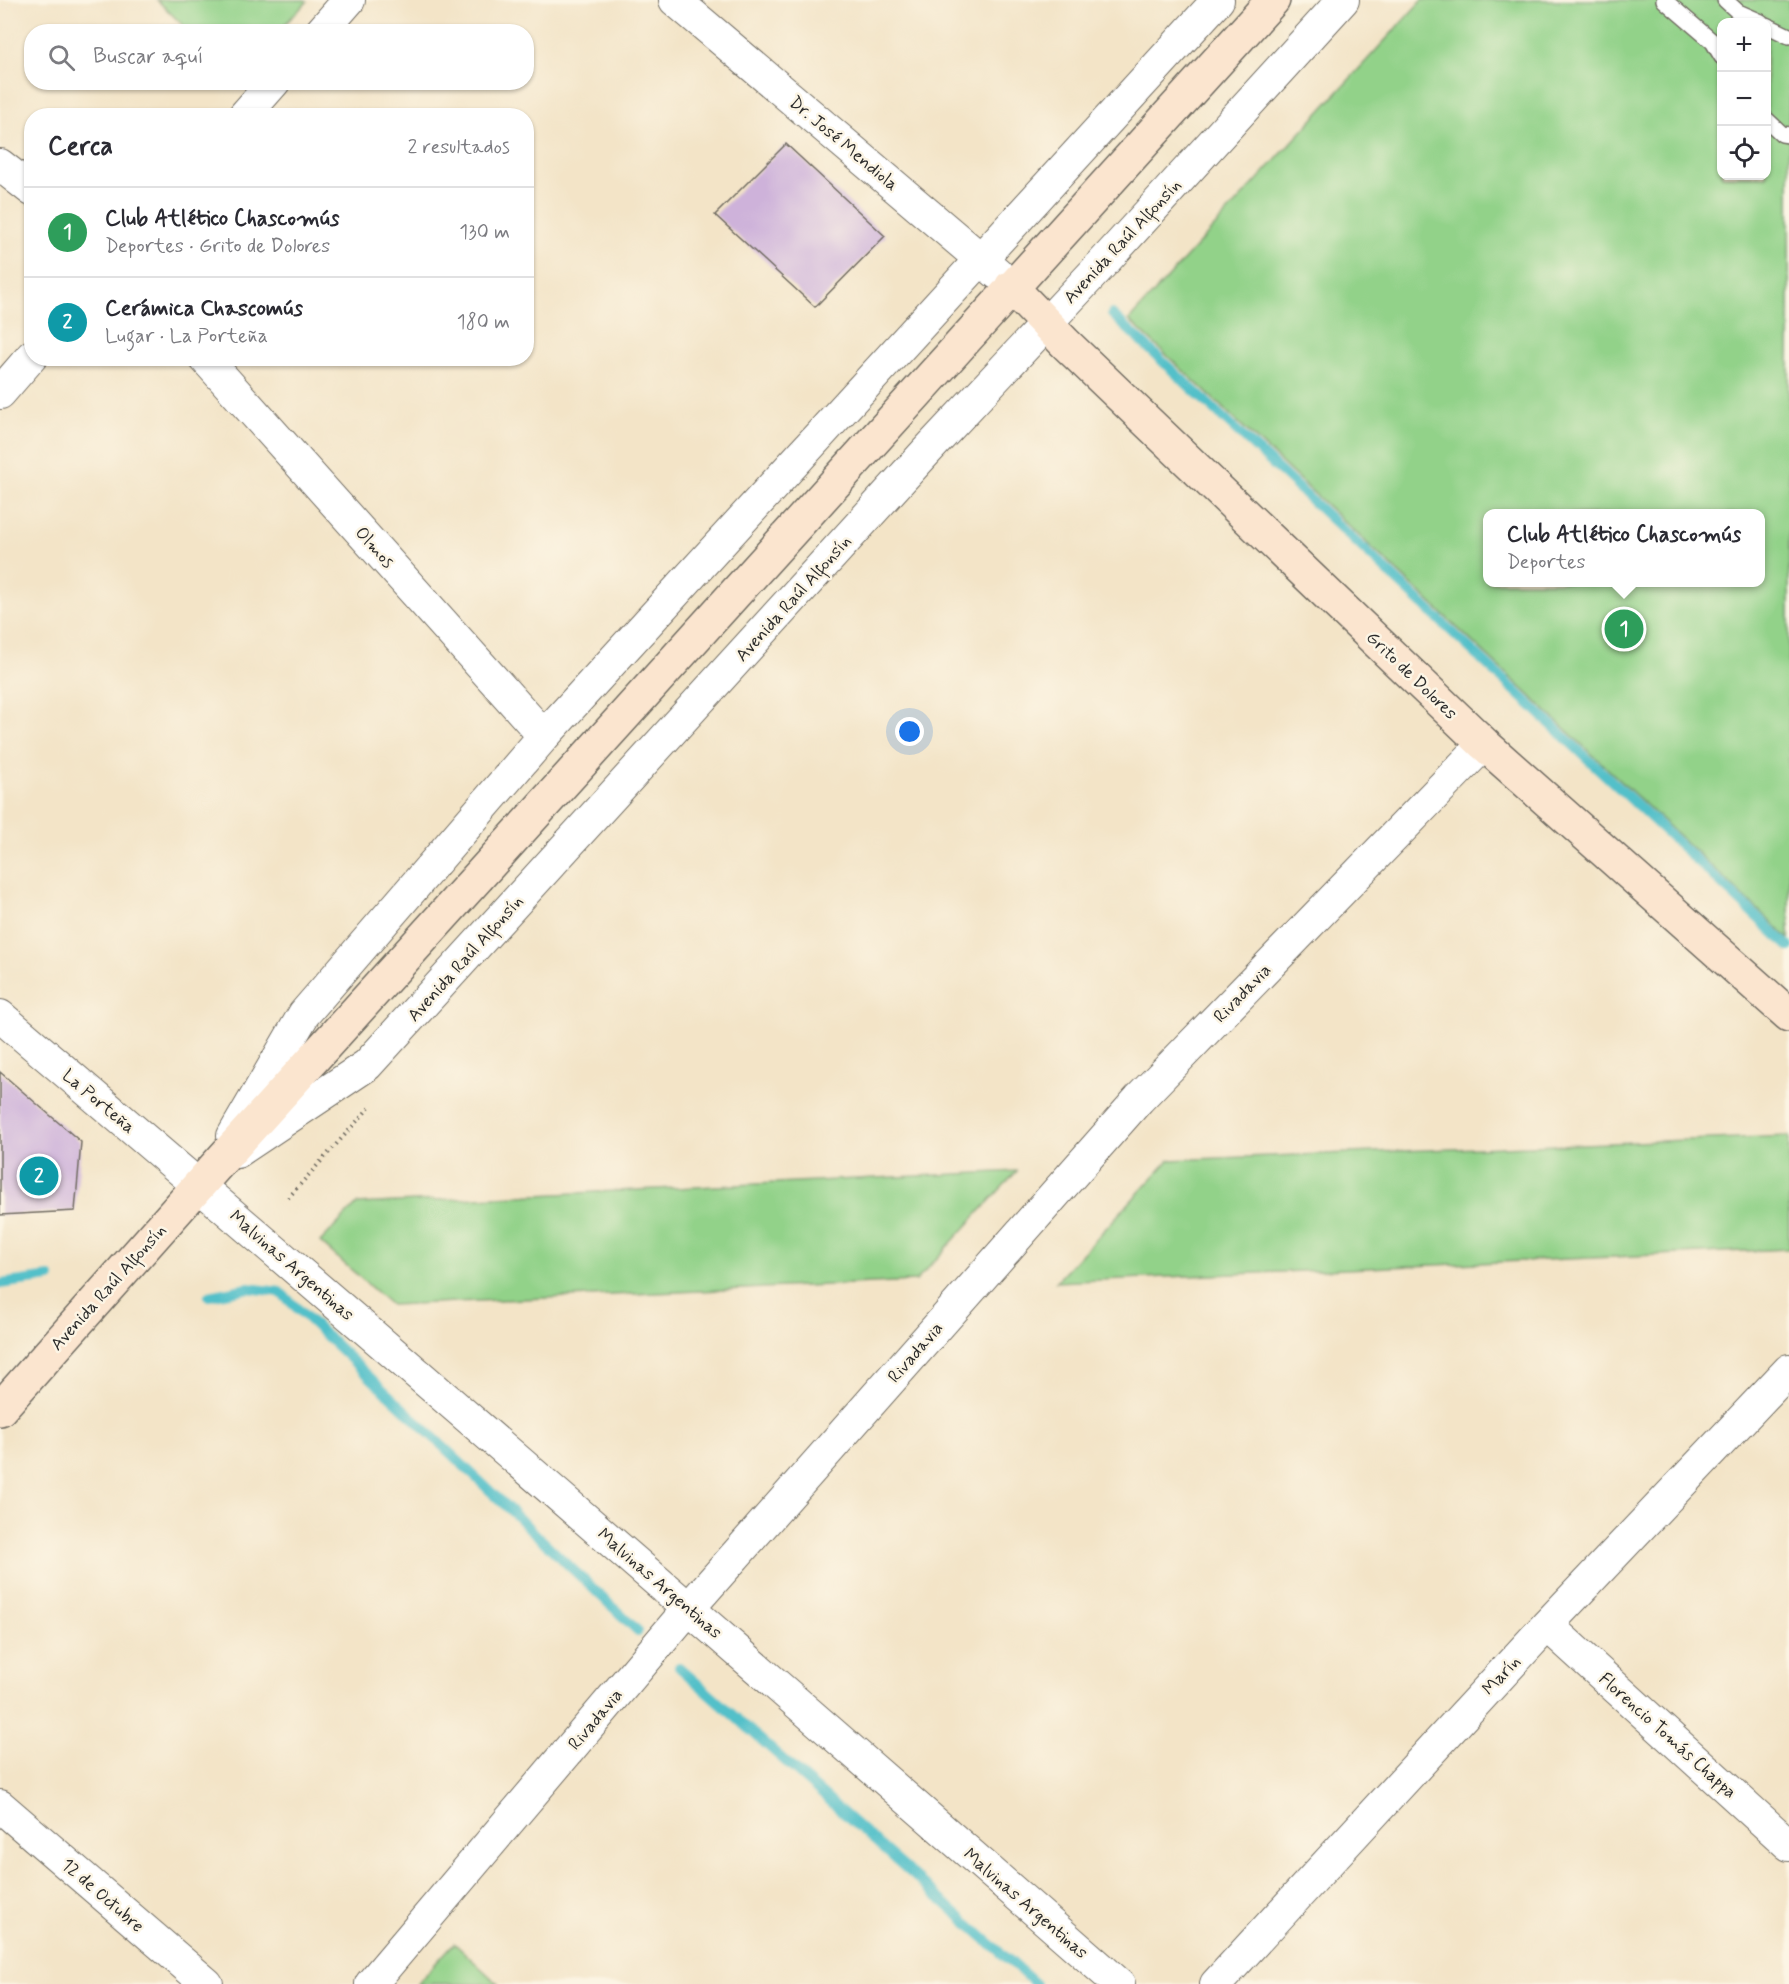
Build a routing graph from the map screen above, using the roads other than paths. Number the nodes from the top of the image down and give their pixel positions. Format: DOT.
graph roads {
  1 [pos="349,0"];
  2 [pos="675,0"];
  3 [pos="1218,0"];
  4 [pos="1274,0"];
  5 [pos="1343,0"];
  6 [pos="1664,0"];
  7 [pos="1725,0"];
  8 [pos="1752,18"];
  9 [pos="328,24"];
  10 [pos="1771,27"];
  11 [pos="1789,36"];
  12 [pos="1717,49"];
  13 [pos="267,90"];
  14 [pos="251,108"];
  15 [pos="1771,123"];
  16 [pos="1789,135"];
  17 [pos="0,165"];
  18 [pos="24,184"];
  19 [pos="982,260"];
  20 [pos="1011,287"];
  21 [pos="1047,324"];
  22 [pos="24,365"];
  23 [pos="213,366"];
  24 [pos="0,393"];
  25 [pos="544,736"];
  26 [pos="1484,744"];
  27 [pos="1789,1015"];
  28 [pos="0,1016"];
  29 [pos="208,1175"];
  30 [pos="1789,1370"];
  31 [pos="0,1409"];
  32 [pos="689,1608"];
  33 [pos="1547,1626"];
  34 [pos="0,1806"];
  35 [pos="1789,1845"];
  36 [pos="207,1984"];
  37 [pos="371,1984"];
  38 [pos="1119,1984"];
  39 [pos="1216,1984"];
  1 -- 9 [label="street"];
  2 -- 19 [label="street, Dr. José Mendiola"];
  3 -- 19 [label="street, Avenida Raúl Alfonsín"];
  4 -- 20 [label="main road, Avenida Raúl Alfonsín"];
  5 -- 21 [label="street, Avenida Raúl Alfonsín"];
  6 -- 12 [label="lane"];
  7 -- 8 [label="lane"];
  10 -- 11 [label="lane"];
  13 -- 14 [label="street"];
  15 -- 16 [label="lane"];
  17 -- 18 [label="street"];
  19 -- 20 [label="street, Dr. José Mendiola"];
  19 -- 25 [label="street, Avenida Raúl Alfonsín"];
  20 -- 21 [label="main road, Grito de Dolores"];
  20 -- 29 [label="main road, Avenida Raúl Alfonsín"];
  21 -- 26 [label="main road, Grito de Dolores"];
  21 -- 29 [label="street, Avenida Raúl Alfonsín"];
  22 -- 24 [label="street"];
  23 -- 25 [label="street, Olmos"];
  25 -- 29 [label="street, Avenida Raúl Alfonsín"];
  26 -- 27 [label="main road, Grito de Dolores"];
  26 -- 32 [label="street, Rivadavia"];
  28 -- 29 [label="street, La Porteña"];
  29 -- 31 [label="main road, Avenida Raúl Alfonsín"];
  29 -- 32 [label="street, Malvinas Argentinas"];
  30 -- 33 [label="street, Marín"];
  32 -- 37 [label="street, Rivadavia"];
  32 -- 38 [label="street, Malvinas Argentinas"];
  33 -- 35 [label="street, Florencio Tomás Chappa"];
  33 -- 39 [label="street, Marín"];
  34 -- 36 [label="street, 12 de Octubre"];
}
